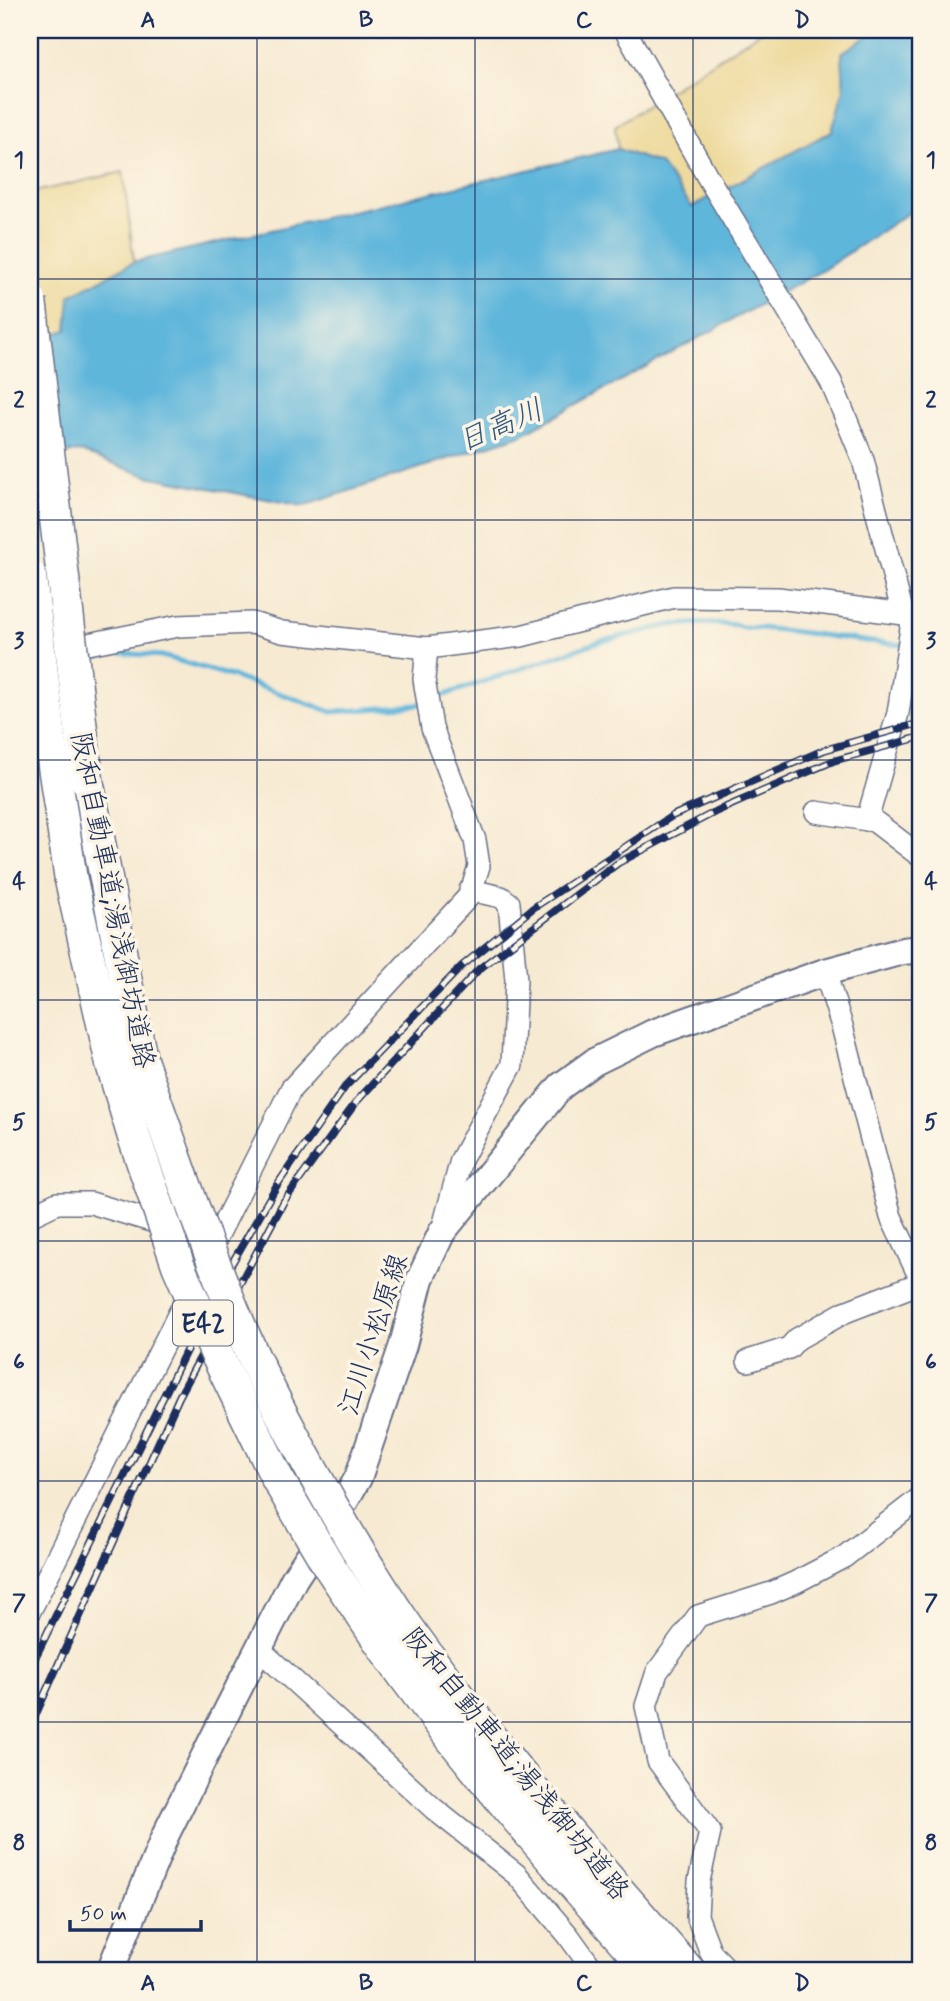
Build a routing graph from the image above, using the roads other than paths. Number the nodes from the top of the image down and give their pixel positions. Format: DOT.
graph roads {
  1 [pos="625,30"];
  2 [pos="30,300"];
  3 [pos="30,577"];
  4 [pos="912,615"];
  5 [pos="427,648"];
  6 [pos="30,656"];
  7 [pos="816,812"];
  8 [pos="867,820"];
  9 [pos="920,856"];
  10 [pos="470,890"];
  11 [pos="920,949"];
  12 [pos="825,972"];
  13 [pos="126,1062"];
  14 [pos="30,1216"];
  15 [pos="442,1232"];
  16 [pos="216,1240"];
  17 [pos="920,1278"];
  18 [pos="920,1283"];
  19 [pos="748,1361"];
  20 [pos="920,1498"];
  21 [pos="30,1611"];
  22 [pos="259,1649"];
  23 [pos="697,1965"];
  24 [pos="110,1971"];
  25 [pos="594,1971"];
  26 [pos="650,1971"];
  27 [pos="729,1971"];
  1 -- 4 [label="street"];
  2 -- 13 [label="highway, 阪和自動車道;湯浅御坊道路 / E42, bridge"];
  3 -- 13 [label="highway, 阪和自動車道;湯浅御坊道路 / E42, bridge"];
  4 -- 5 [label="street"];
  4 -- 8 [label="street"];
  5 -- 6 [label="street"];
  5 -- 10 [label="street"];
  7 -- 8 [label="street"];
  8 -- 9 [label="street"];
  10 -- 15 [label="street"];
  10 -- 16 [label="street"];
  11 -- 12 [label="main road, 江川小松原線"];
  12 -- 15 [label="main road, 江川小松原線"];
  12 -- 17 [label="street"];
  13 -- 23 [label="highway, 阪和自動車道;湯浅御坊道路 / E42, bridge"];
  13 -- 26 [label="highway, 阪和自動車道;湯浅御坊道路 / E42, bridge"];
  14 -- 16 [label="street"];
  15 -- 22 [label="main road, 江川小松原線"];
  16 -- 21 [label="street"];
  18 -- 19 [label="street"];
  20 -- 23 [label="street"];
  22 -- 24 [label="main road, 江川小松原線"];
  22 -- 25 [label="street"];
  23 -- 27 [label="street"];
}
